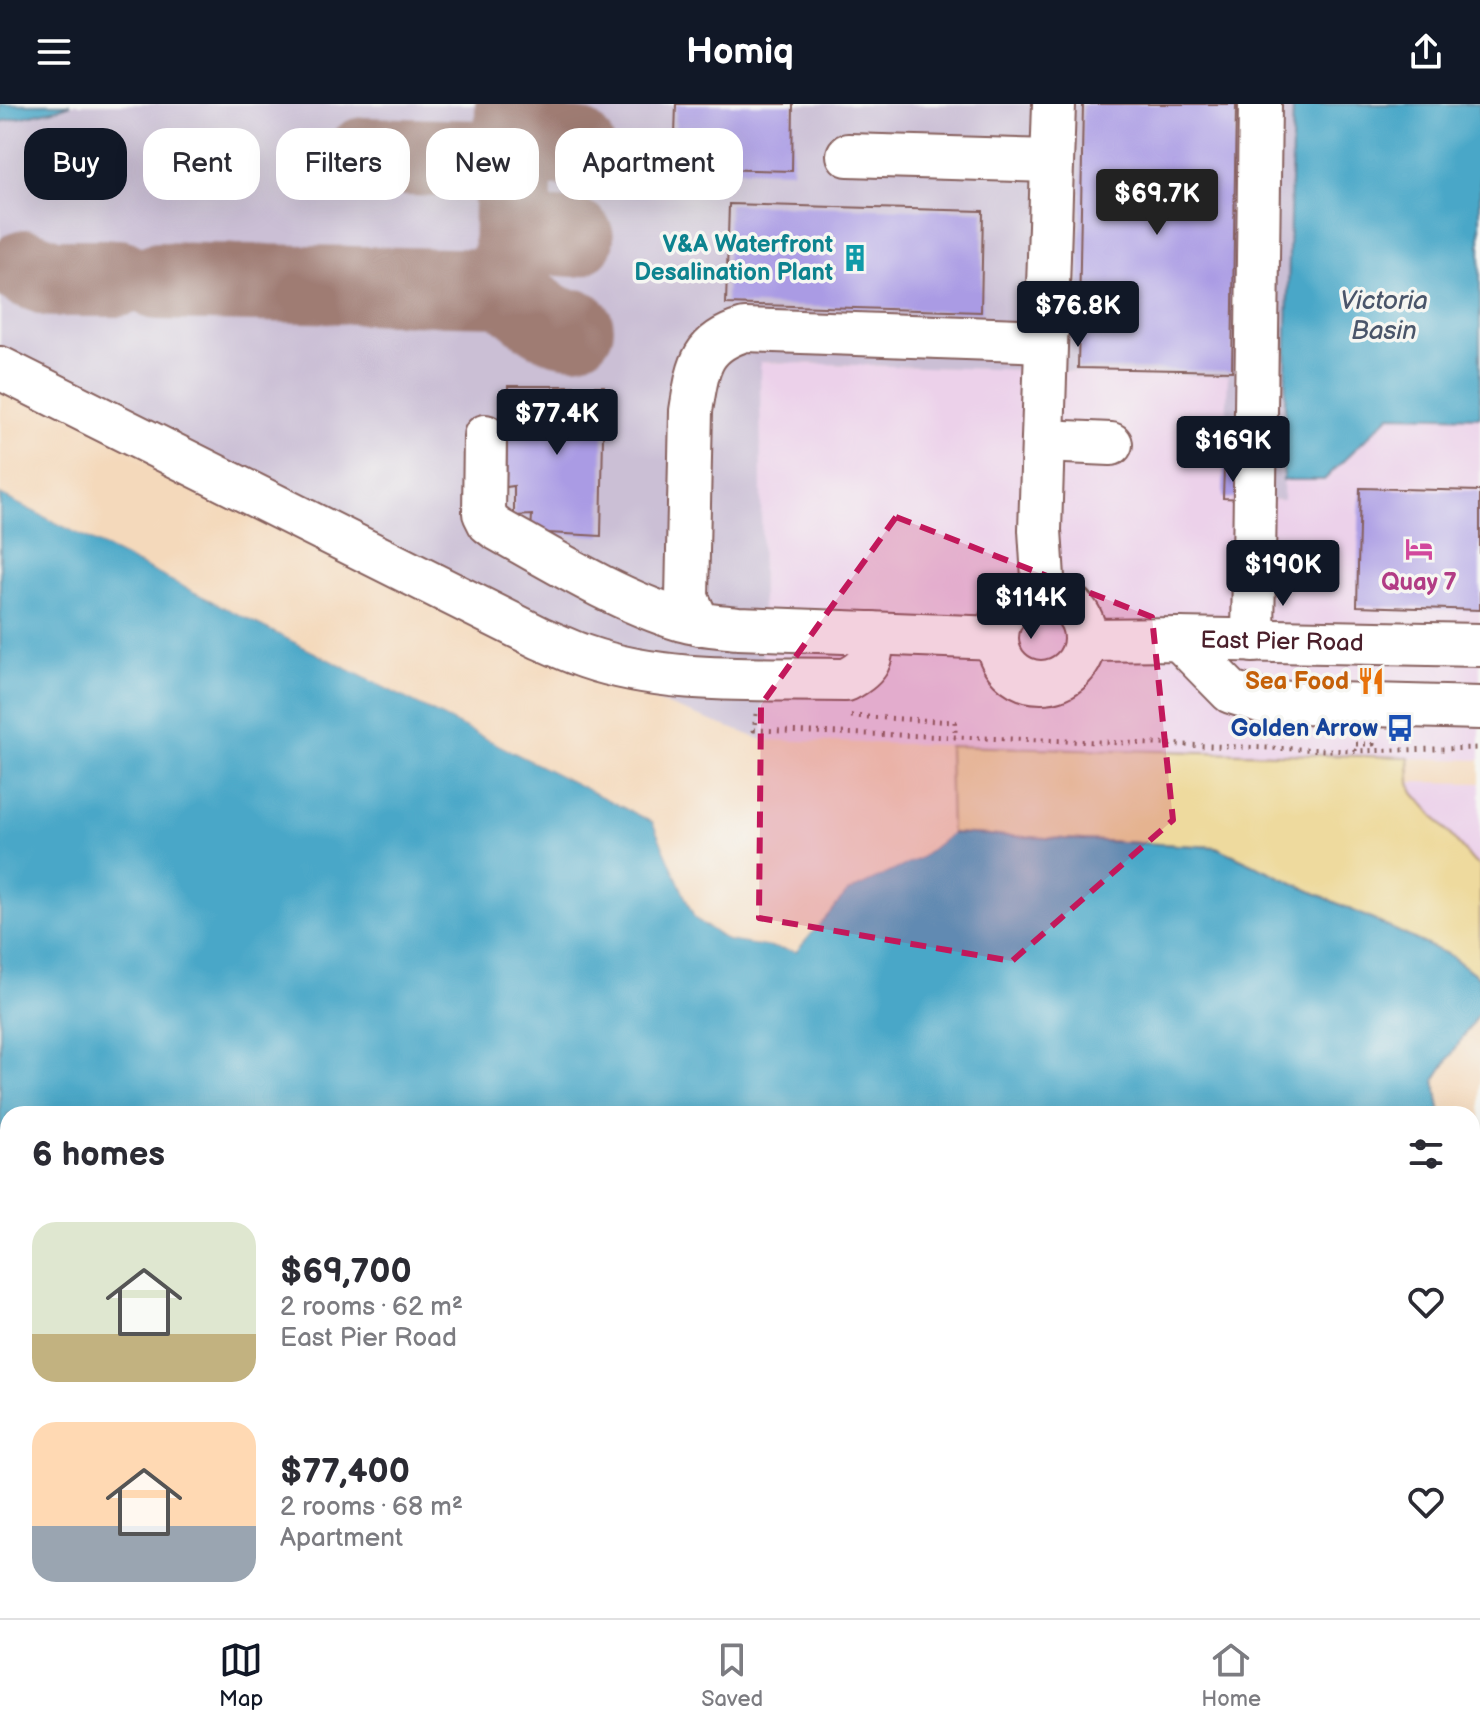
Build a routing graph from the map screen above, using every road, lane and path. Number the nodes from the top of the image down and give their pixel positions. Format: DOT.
graph roads {
  1 [pos="1054,104"];
  2 [pos="1260,104"];
  3 [pos="848,155"];
  4 [pos="1051,161"];
  5 [pos="1045,341"];
  6 [pos="0,368"];
  7 [pos="485,436"];
  8 [pos="1043,449"];
  9 [pos="1111,452"];
  10 [pos="1044,594"];
  11 [pos="699,624"];
  12 [pos="872,633"];
  13 [pos="997,638"];
  14 [pos="1179,639"];
  15 [pos="1086,640"];
  16 [pos="1253,641"];
  17 [pos="1480,645"];
  18 [pos="1480,708"];
  19 [pos="757,710"];
  20 [pos="848,716"];
  21 [pos="955,738"];
  22 [pos="1373,744"];
  23 [pos="1480,748"];
  24 [pos="1355,751"];
  1 -- 4 [label="street"];
  2 -- 16 [label="street"];
  3 -- 4 [label="street"];
  4 -- 5 [label="street"];
  5 -- 8 [label="street"];
  5 -- 11 [label="street"];
  6 -- 12 [label="street"];
  7 -- 11 [label="street"];
  8 -- 9 [label="street"];
  8 -- 10 [label="street"];
  10 -- 13 [label="street"];
  10 -- 15 [label="street"];
  11 -- 12 [label="street"];
  12 -- 13 [label="street"];
  13 -- 15 [label="street"];
  14 -- 15 [label="street, East Pier Road"];
  14 -- 16 [label="street, East Pier Road"];
  14 -- 18 [label="street"];
  16 -- 17 [label="street, East Pier Road"];
  19 -- 21 [label="path"];
  20 -- 21 [label="path"];
  21 -- 24 [label="path"];
  22 -- 24 [label="path"];
  23 -- 24 [label="path"];
}
